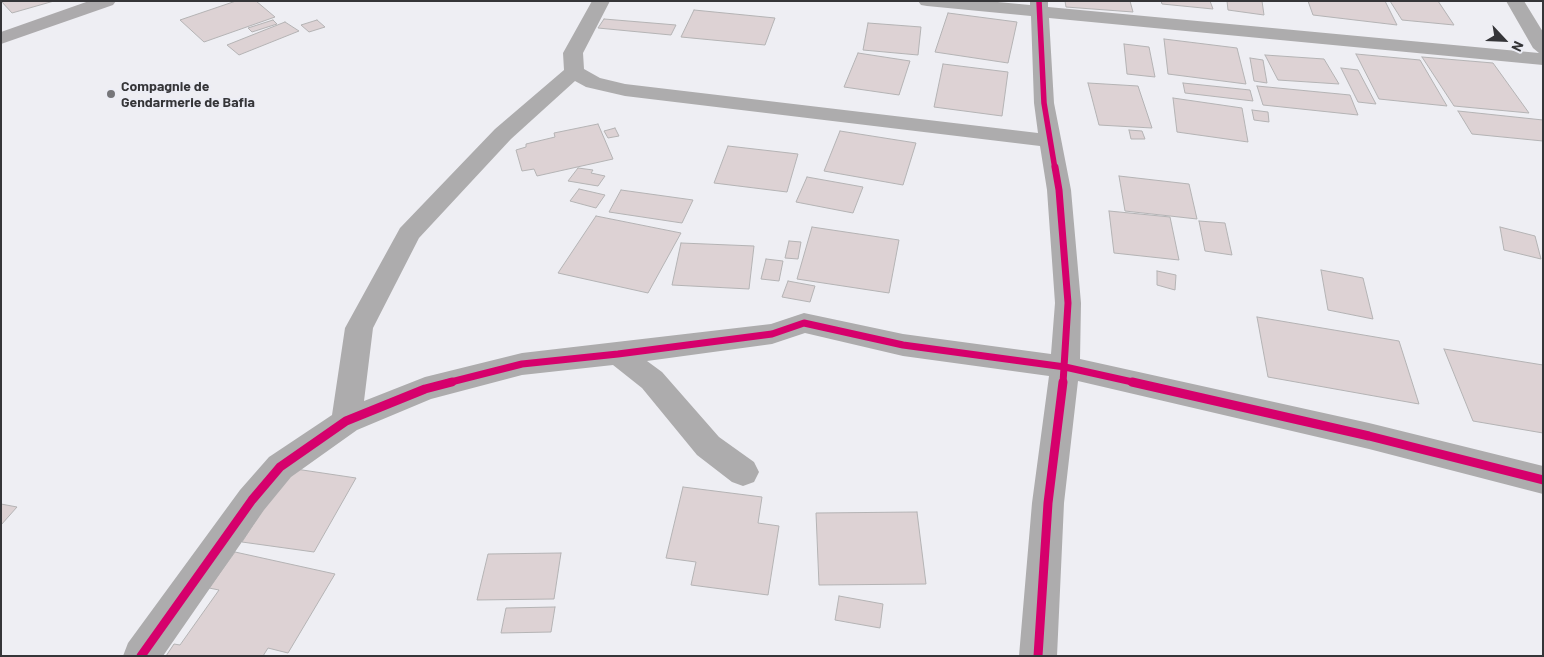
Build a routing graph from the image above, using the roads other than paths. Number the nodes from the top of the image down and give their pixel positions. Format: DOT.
graph roads {
  1 [pos="107,1"];
  2 [pos="601,1"];
  3 [pos="927,1"];
  4 [pos="1515,1"];
  5 [pos="1040,7"];
  6 [pos="1,38"];
  7 [pos="1543,48"];
  8 [pos="1543,59"];
  9 [pos="574,72"];
  10 [pos="1050,141"];
  11 [pos="618,354"];
  12 [pos="1065,367"];
  13 [pos="346,421"];
  14 [pos="743,472"];
  15 [pos="1543,480"];
  16 [pos="142,656"];
  17 [pos="1038,656"];
  1 -- 6 [label="main road"];
  2 -- 9 [label="street"];
  3 -- 5 [label="street"];
  4 -- 7 [label="street"];
  5 -- 8 [label="street"];
  5 -- 10 [label="street"];
  9 -- 10 [label="street"];
  9 -- 13 [label="street"];
  10 -- 12 [label="street"];
  11 -- 12 [label="street"];
  11 -- 13 [label="street"];
  11 -- 14 [label="street"];
  12 -- 15 [label="street"];
  12 -- 17 [label="street"];
  13 -- 16 [label="street"];
}
